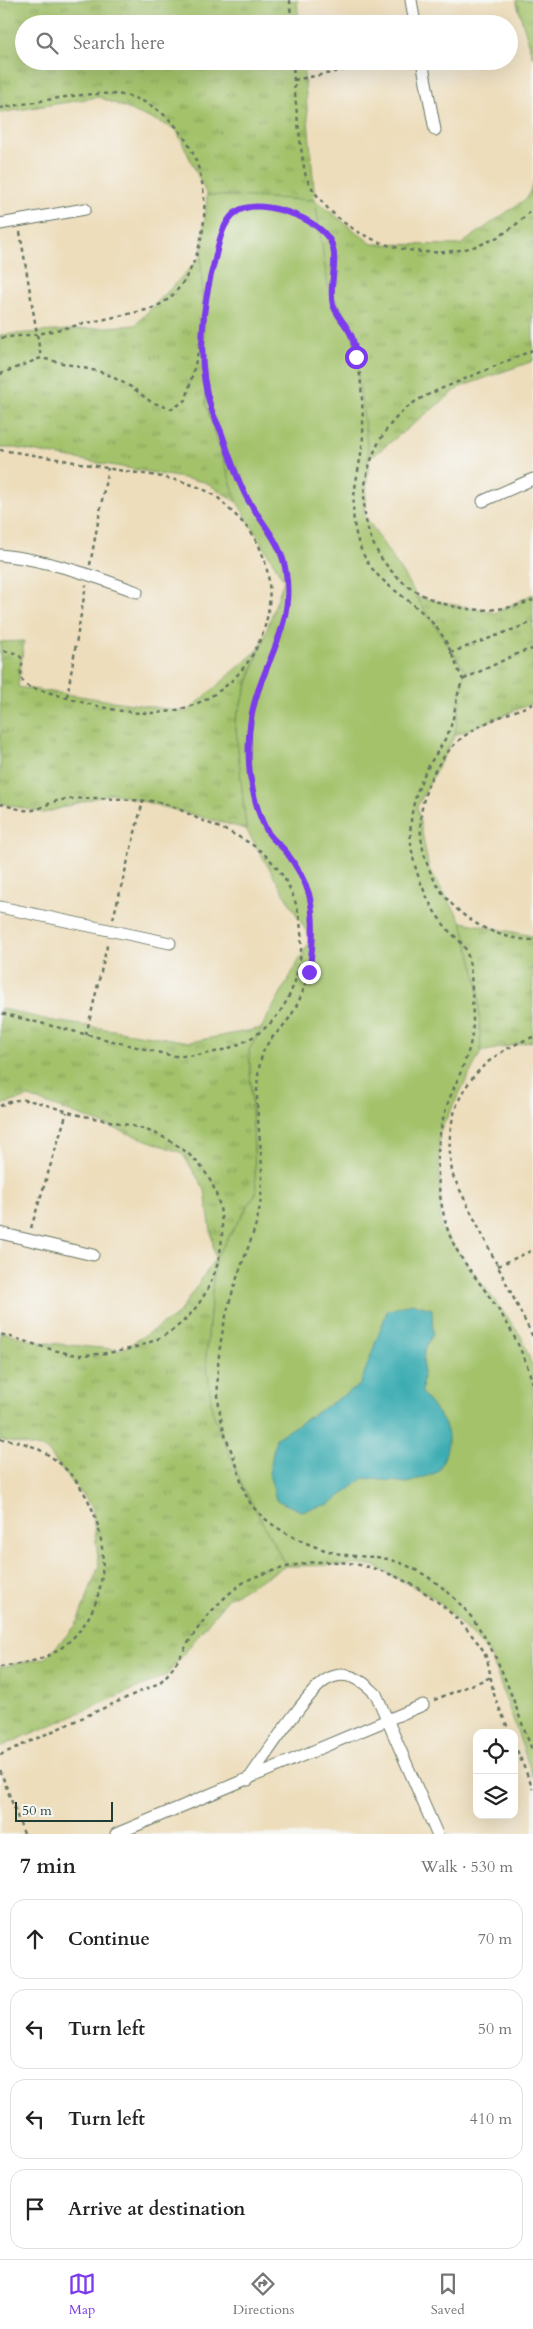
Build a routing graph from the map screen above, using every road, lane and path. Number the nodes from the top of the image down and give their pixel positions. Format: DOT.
graph roads {
  1 [pos="290,0"];
  2 [pos="411,0"];
  3 [pos="291,15"];
  4 [pos="414,15"];
  5 [pos="293,70"];
  6 [pos="346,70"];
  7 [pos="424,70"];
  8 [pos="294,80"];
  9 [pos="0,108"];
  10 [pos="435,130"];
  11 [pos="533,207"];
  12 [pos="85,209"];
  13 [pos="18,220"];
  14 [pos="0,224"];
  15 [pos="204,330"];
  16 [pos="38,334"];
  17 [pos="0,338"];
  18 [pos="533,350"];
  19 [pos="41,358"];
  20 [pos="0,374"];
  21 [pos="0,450"];
  22 [pos="533,479"];
  23 [pos="483,501"];
  24 [pos="0,555"];
  25 [pos="137,592"];
  26 [pos="533,600"];
  27 [pos="533,622"];
  28 [pos="533,649"];
  29 [pos="0,651"];
  30 [pos="450,653"];
  31 [pos="463,680"];
  32 [pos="533,704"];
  33 [pos="0,804"];
  34 [pos="0,907"];
  35 [pos="533,940"];
  36 [pos="170,943"];
  37 [pos="0,1013"];
  38 [pos="533,1037"];
  39 [pos="0,1106"];
  40 [pos="67,1112"];
  41 [pos="0,1233"];
  42 [pos="28,1239"];
  43 [pos="533,1250"];
  44 [pos="92,1255"];
  45 [pos="498,1266"];
  46 [pos="0,1334"];
  47 [pos="533,1337"];
  48 [pos="533,1384"];
  49 [pos="0,1439"];
  50 [pos="0,1668"];
  51 [pos="490,1677"];
  52 [pos="423,1705"];
  53 [pos="388,1720"];
  54 [pos="508,1729"];
  55 [pos="533,1752"];
  56 [pos="518,1753"];
  57 [pos="0,1755"];
  58 [pos="0,1770"];
  59 [pos="248,1780"];
  60 [pos="533,1789"];
  61 [pos="24,1834"];
  62 [pos="116,1834"];
  63 [pos="437,1834"];
  1 -- 3 [label="path"];
  2 -- 4 [label="street"];
  5 -- 8 [label="path"];
  6 -- 8 [label="path"];
  7 -- 10 [label="street"];
  8 -- 11 [label="path"];
  9 -- 16 [label="path"];
  12 -- 13 [label="street"];
  13 -- 14 [label="street"];
  13 -- 16 [label="path"];
  15 -- 19 [label="path"];
  15 -- 30 [label="path"];
  15 -- 55 [label="path"];
  16 -- 17 [label="path"];
  16 -- 19 [label="path"];
  18 -- 26 [label="path"];
  19 -- 20 [label="path"];
  21 -- 29 [label="path"];
  22 -- 23 [label="street"];
  24 -- 25 [label="street"];
  27 -- 30 [label="path"];
  28 -- 31 [label="path"];
  30 -- 31 [label="path"];
  31 -- 48 [label="path"];
  32 -- 35 [label="path"];
  33 -- 37 [label="path"];
  34 -- 36 [label="street"];
  38 -- 45 [label="path"];
  39 -- 40 [label="path"];
  40 -- 42 [label="path"];
  40 -- 46 [label="path"];
  41 -- 42 [label="street"];
  42 -- 44 [label="street"];
  43 -- 45 [label="path"];
  45 -- 47 [label="path"];
  49 -- 50 [label="path"];
  51 -- 52 [label="path"];
  51 -- 54 [label="path"];
  51 -- 57 [label="path"];
  52 -- 53 [label="street"];
  53 -- 59 [label="street"];
  53 -- 59 [label="street"];
  53 -- 63 [label="street"];
  56 -- 60 [label="path"];
  58 -- 61 [label="path"];
  59 -- 62 [label="street"];
}
